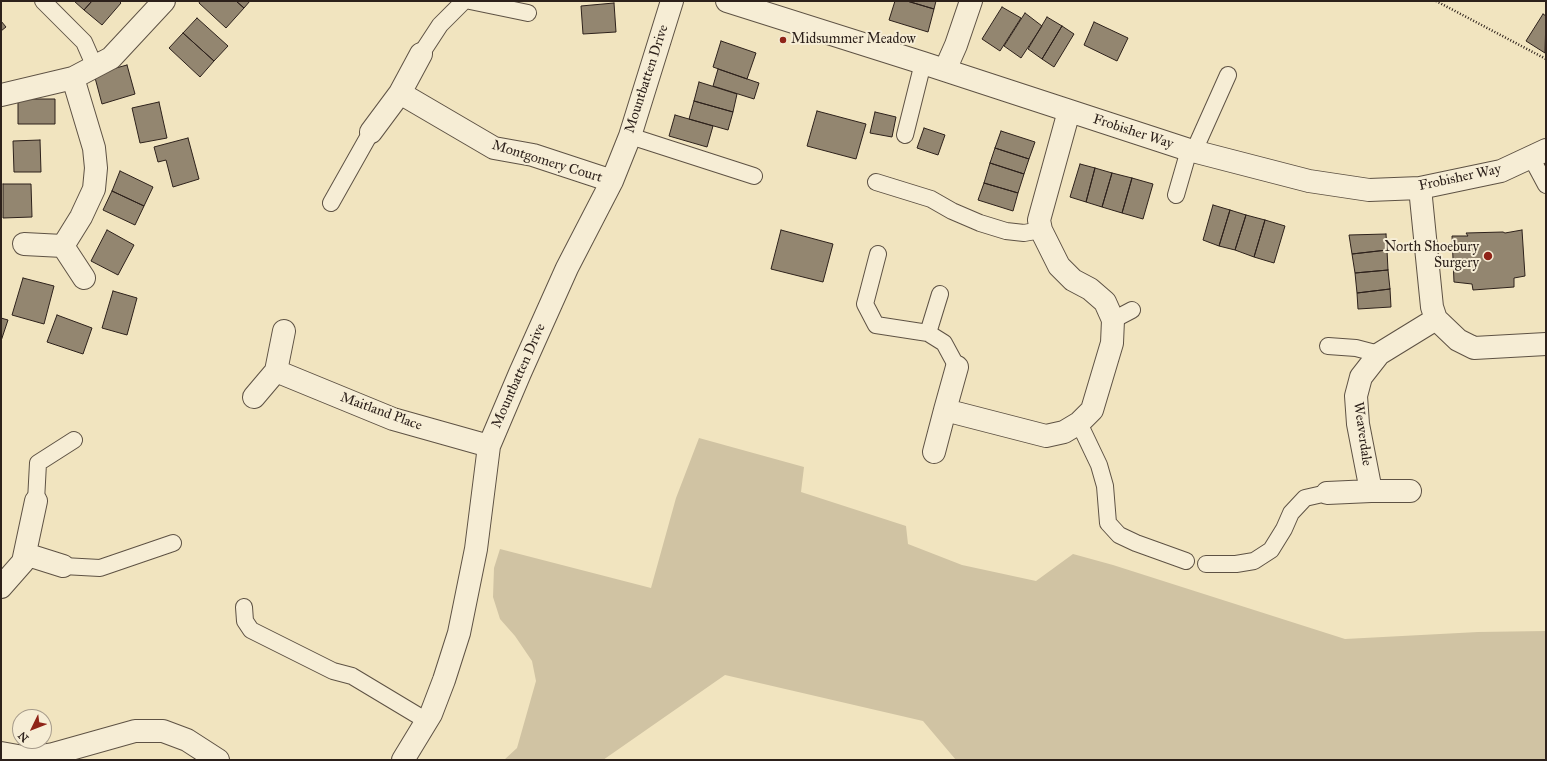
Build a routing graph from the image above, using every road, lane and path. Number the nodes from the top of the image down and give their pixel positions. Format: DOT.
graph roads {
  1 [pos="43,1"];
  2 [pos="164,1"];
  3 [pos="464,1"];
  4 [pos="470,1"];
  5 [pos="672,1"];
  6 [pos="726,1"];
  7 [pos="971,1"];
  8 [pos="1436,1"];
  9 [pos="748,4"];
  10 [pos="528,13"];
  11 [pos="421,54"];
  12 [pos="1546,59"];
  13 [pos="923,63"];
  14 [pos="95,66"];
  15 [pos="945,70"];
  16 [pos="1228,75"];
  17 [pos="74,78"];
  18 [pos="400,93"];
  19 [pos="1,95"];
  20 [pos="1069,111"];
  21 [pos="371,132"];
  22 [pos="905,135"];
  23 [pos="630,136"];
  24 [pos="1191,151"];
  25 [pos="1538,153"];
  26 [pos="754,176"];
  27 [pos="612,181"];
  28 [pos="876,182"];
  29 [pos="1546,185"];
  30 [pos="1420,188"];
  31 [pos="1176,195"];
  32 [pos="331,203"];
  33 [pos="1041,230"];
  34 [pos="24,244"];
  35 [pos="64,246"];
  36 [pos="878,254"];
  37 [pos="84,278"];
  38 [pos="940,294"];
  39 [pos="1132,310"];
  40 [pos="1436,319"];
  41 [pos="1113,320"];
  42 [pos="284,331"];
  43 [pos="928,333"];
  44 [pos="1546,344"];
  45 [pos="1328,346"];
  46 [pos="1379,354"];
  47 [pos="957,367"];
  48 [pos="276,371"];
  49 [pos="254,397"];
  50 [pos="945,410"];
  51 [pos="1079,423"];
  52 [pos="74,440"];
  53 [pos="489,446"];
  54 [pos="934,452"];
  55 [pos="1371,491"];
  56 [pos="1410,491"];
  57 [pos="1327,493"];
  58 [pos="36,501"];
  59 [pos="173,543"];
  60 [pos="25,554"];
  61 [pos="1186,561"];
  62 [pos="1206,564"];
  63 [pos="63,566"];
  64 [pos="1,587"];
  65 [pos="244,607"];
  66 [pos="427,721"];
  67 [pos="1,754"];
  68 [pos="218,760"];
  69 [pos="403,760"];
  1 -- 14 [label="lane"];
  2 -- 14 [label="street"];
  3 -- 11 [label="lane"];
  4 -- 10 [label="lane"];
  5 -- 23 [label="street, Mountbatten Drive"];
  6 -- 9 [label="street, Frobisher Way"];
  7 -- 15 [label="street"];
  8 -- 12 [label="path"];
  9 -- 13 [label="street, Frobisher Way"];
  11 -- 18 [label="street"];
  13 -- 15 [label="street, Frobisher Way"];
  13 -- 22 [label="lane"];
  14 -- 17 [label="street"];
  15 -- 20 [label="street, Frobisher Way"];
  16 -- 24 [label="lane"];
  17 -- 19 [label="street"];
  17 -- 35 [label="street"];
  18 -- 21 [label="street"];
  18 -- 27 [label="street, Montgomery Court"];
  20 -- 24 [label="street, Frobisher Way"];
  20 -- 33 [label="street"];
  21 -- 32 [label="lane"];
  23 -- 26 [label="lane"];
  23 -- 27 [label="street, Mountbatten Drive"];
  24 -- 30 [label="street, Frobisher Way"];
  24 -- 31 [label="lane"];
  25 -- 29 [label="lane"];
  25 -- 30 [label="street, Frobisher Way"];
  27 -- 53 [label="street, Mountbatten Drive"];
  28 -- 33 [label="lane"];
  30 -- 40 [label="street"];
  33 -- 41 [label="street"];
  34 -- 35 [label="street"];
  35 -- 37 [label="street"];
  36 -- 43 [label="lane"];
  38 -- 43 [label="lane"];
  39 -- 41 [label="lane"];
  40 -- 44 [label="street"];
  40 -- 46 [label="street, Weaverdale"];
  41 -- 51 [label="street"];
  42 -- 48 [label="street"];
  43 -- 47 [label="lane"];
  45 -- 46 [label="lane"];
  46 -- 55 [label="street, Weaverdale"];
  47 -- 50 [label="street"];
  48 -- 49 [label="street"];
  48 -- 53 [label="street, Maitland Place"];
  50 -- 51 [label="street"];
  50 -- 54 [label="street"];
  51 -- 61 [label="lane"];
  52 -- 58 [label="lane"];
  53 -- 66 [label="street, Mountbatten Drive"];
  55 -- 56 [label="street"];
  55 -- 57 [label="street"];
  57 -- 62 [label="lane"];
  58 -- 60 [label="street"];
  59 -- 63 [label="lane"];
  60 -- 63 [label="street"];
  60 -- 64 [label="street"];
  65 -- 66 [label="lane"];
  66 -- 69 [label="street, Mountbatten Drive"];
  67 -- 68 [label="street"];
}
